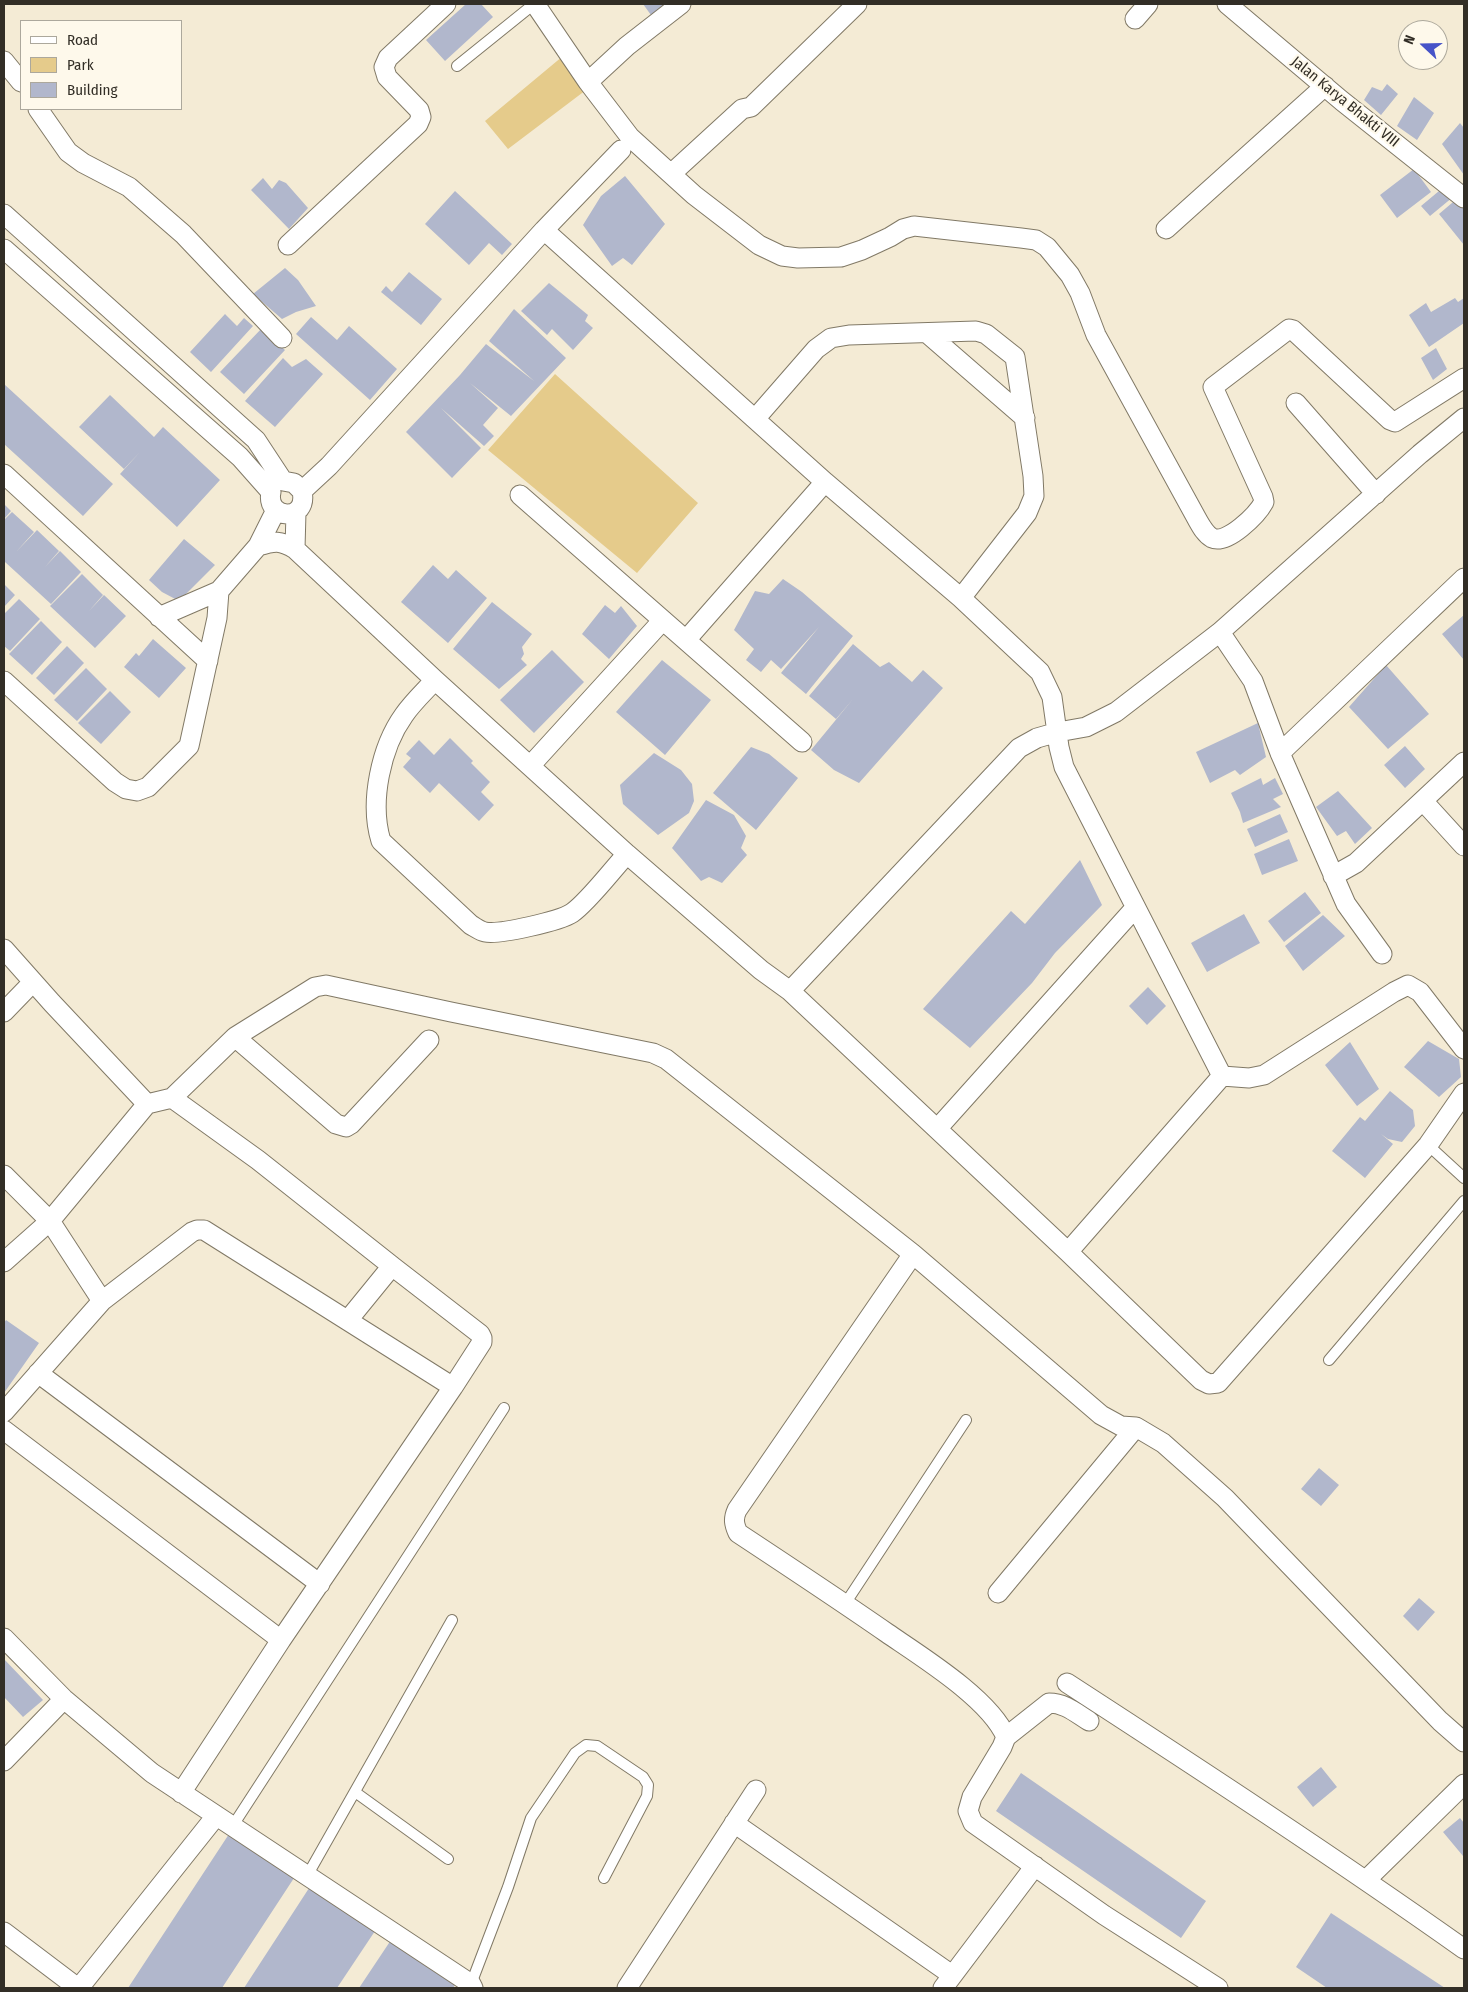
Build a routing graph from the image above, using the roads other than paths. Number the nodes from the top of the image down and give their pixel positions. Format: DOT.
graph roads {
  1 [pos="446,4"];
  2 [pos="535,4"];
  3 [pos="681,4"];
  4 [pos="858,4"];
  5 [pos="1148,4"];
  6 [pos="1227,4"];
  7 [pos="1135,19"];
  8 [pos="4,61"];
  9 [pos="456,66"];
  10 [pos="20,81"];
  11 [pos="588,82"];
  12 [pos="1325,86"];
  13 [pos="39,110"];
  14 [pos="621,150"];
  15 [pos="671,174"];
  16 [pos="1464,198"];
  17 [pos="4,214"];
  18 [pos="1166,229"];
  19 [pos="544,230"];
  20 [pos="288,245"];
  21 [pos="4,249"];
  22 [pos="103,301"];
  23 [pos="85,321"];
  24 [pos="927,333"];
  25 [pos="282,338"];
  26 [pos="1464,378"];
  27 [pos="1296,403"];
  28 [pos="1025,418"];
  29 [pos="1464,418"];
  30 [pos="755,419"];
  31 [pos="4,474"];
  32 [pos="825,482"];
  33 [pos="302,491"];
  34 [pos="1376,494"];
  35 [pos="277,495"];
  36 [pos="520,495"];
  37 [pos="296,512"];
  38 [pos="258,546"];
  39 [pos="295,549"];
  40 [pos="1464,578"];
  41 [pos="219,591"];
  42 [pos="961,598"];
  43 [pos="159,617"];
  44 [pos="664,620"];
  45 [pos="1220,632"];
  46 [pos="686,640"];
  47 [pos="208,661"];
  48 [pos="435,680"];
  49 [pos="4,682"];
  50 [pos="1058,732"];
  51 [pos="802,742"];
  52 [pos="1280,753"];
  53 [pos="1464,762"];
  54 [pos="530,766"];
  55 [pos="1423,801"];
  56 [pos="1464,846"];
  57 [pos="627,854"];
  58 [pos="1333,876"];
  59 [pos="1135,908"];
  60 [pos="4,949"];
  61 [pos="1382,954"];
  62 [pos="33,982"];
  63 [pos="790,991"];
  64 [pos="4,1012"];
  65 [pos="235,1037"];
  66 [pos="429,1040"];
  67 [pos="1464,1049"];
  68 [pos="1222,1076"];
  69 [pos="1464,1093"];
  70 [pos="172,1098"];
  71 [pos="147,1104"];
  72 [pos="937,1130"];
  73 [pos="1428,1145"];
  74 [pos="4,1175"];
  75 [pos="1464,1178"];
  76 [pos="1464,1202"];
  77 [pos="50,1221"];
  78 [pos="1068,1252"];
  79 [pos="913,1254"];
  80 [pos="4,1262"];
  81 [pos="392,1266"];
  82 [pos="102,1301"];
  83 [pos="348,1320"];
  84 [pos="1329,1360"];
  85 [pos="38,1373"];
  86 [pos="453,1387"];
  87 [pos="504,1408"];
  88 [pos="4,1412"];
  89 [pos="966,1420"];
  90 [pos="1136,1427"];
  91 [pos="4,1430"];
  92 [pos="320,1584"];
  93 [pos="998,1593"];
  94 [pos="845,1604"];
  95 [pos="452,1620"];
  96 [pos="4,1638"];
  97 [pos="281,1640"];
  98 [pos="1066,1684"];
  99 [pos="64,1699"];
  100 [pos="1089,1721"];
  101 [pos="1006,1737"];
  102 [pos="1464,1742"];
  103 [pos="4,1761"];
  104 [pos="1464,1784"];
  105 [pos="756,1790"];
  106 [pos="355,1792"];
  107 [pos="180,1793"];
  108 [pos="216,1816"];
  109 [pos="734,1822"];
  110 [pos="232,1827"];
  111 [pos="448,1859"];
  112 [pos="1035,1866"];
  113 [pos="307,1876"];
  114 [pos="604,1878"];
  115 [pos="1366,1880"];
  116 [pos="4,1932"];
  117 [pos="1464,1949"];
  118 [pos="947,1982"];
  119 [pos="472,1986"];
  120 [pos="78,1988"];
  121 [pos="628,1988"];
  122 [pos="1218,1988"];
  1 -- 20 [label="street"];
  2 -- 9 [label="lane"];
  2 -- 11 [label="street"];
  3 -- 11 [label="street"];
  4 -- 15 [label="street"];
  5 -- 7 [label="street"];
  6 -- 12 [label="street, Jalan Karya Bhakti VIII"];
  8 -- 10 [label="street"];
  11 -- 15 [label="street"];
  12 -- 16 [label="street, Jalan Karya Bhakti VIII"];
  12 -- 18 [label="street"];
  13 -- 25 [label="street"];
  14 -- 19 [label="street"];
  15 -- 26 [label="street"];
  17 -- 22 [label="street"];
  19 -- 30 [label="street"];
  19 -- 33 [label="street"];
  21 -- 23 [label="street"];
  22 -- 23 [label="street"];
  22 -- 35 [label="street"];
  23 -- 35 [label="street"];
  24 -- 28 [label="street"];
  24 -- 28 [label="street"];
  24 -- 30 [label="street"];
  27 -- 34 [label="street"];
  28 -- 42 [label="street"];
  29 -- 34 [label="street"];
  30 -- 32 [label="street"];
  31 -- 43 [label="street"];
  32 -- 42 [label="street"];
  32 -- 46 [label="street"];
  33 -- 35 [label="street"];
  33 -- 37 [label="street"];
  34 -- 45 [label="street"];
  35 -- 37 [label="street"];
  35 -- 38 [label="street"];
  36 -- 44 [label="street"];
  37 -- 39 [label="street"];
  38 -- 39 [label="street"];
  38 -- 41 [label="street"];
  39 -- 48 [label="street"];
  40 -- 52 [label="street"];
  41 -- 43 [label="street"];
  41 -- 47 [label="street"];
  42 -- 50 [label="street"];
  43 -- 47 [label="street"];
  44 -- 46 [label="street"];
  44 -- 54 [label="street"];
  45 -- 50 [label="street"];
  45 -- 52 [label="street"];
  46 -- 51 [label="street"];
  47 -- 49 [label="street"];
  48 -- 54 [label="street"];
  48 -- 57 [label="street"];
  50 -- 59 [label="street"];
  50 -- 63 [label="street"];
  52 -- 58 [label="street"];
  53 -- 55 [label="street"];
  54 -- 57 [label="street"];
  55 -- 56 [label="street"];
  55 -- 58 [label="street"];
  57 -- 63 [label="street"];
  58 -- 61 [label="street"];
  59 -- 68 [label="street"];
  59 -- 72 [label="street"];
  60 -- 62 [label="street"];
  62 -- 64 [label="street"];
  62 -- 71 [label="street"];
  63 -- 72 [label="street"];
  65 -- 66 [label="street"];
  65 -- 70 [label="street"];
  65 -- 79 [label="street"];
  67 -- 68 [label="street"];
  68 -- 78 [label="street"];
  69 -- 73 [label="street"];
  70 -- 71 [label="street"];
  70 -- 81 [label="street"];
  71 -- 77 [label="street"];
  72 -- 78 [label="street"];
  73 -- 75 [label="lane"];
  73 -- 78 [label="street"];
  74 -- 77 [label="street"];
  76 -- 84 [label="lane"];
  77 -- 80 [label="street"];
  77 -- 82 [label="street"];
  79 -- 90 [label="street"];
  79 -- 94 [label="street"];
  81 -- 83 [label="street"];
  81 -- 86 [label="street"];
  82 -- 83 [label="street"];
  82 -- 85 [label="street"];
  83 -- 86 [label="street"];
  85 -- 88 [label="street"];
  85 -- 92 [label="street"];
  86 -- 92 [label="street"];
  87 -- 110 [label="lane"];
  89 -- 94 [label="lane"];
  90 -- 93 [label="street"];
  90 -- 102 [label="street"];
  91 -- 97 [label="street"];
  92 -- 97 [label="street"];
  94 -- 101 [label="street"];
  95 -- 106 [label="lane"];
  96 -- 99 [label="street"];
  97 -- 107 [label="street"];
  98 -- 115 [label="street"];
  99 -- 103 [label="street"];
  99 -- 107 [label="street"];
  100 -- 101 [label="street"];
  101 -- 112 [label="street"];
  104 -- 115 [label="street"];
  105 -- 109 [label="street"];
  106 -- 111 [label="lane"];
  106 -- 113 [label="lane"];
  107 -- 108 [label="street"];
  108 -- 110 [label="street"];
  108 -- 120 [label="street"];
  109 -- 118 [label="street"];
  109 -- 121 [label="street"];
  110 -- 113 [label="street"];
  112 -- 118 [label="street"];
  112 -- 122 [label="street"];
  113 -- 119 [label="street"];
  114 -- 119 [label="lane"];
  115 -- 117 [label="street"];
  116 -- 120 [label="street"];
}
